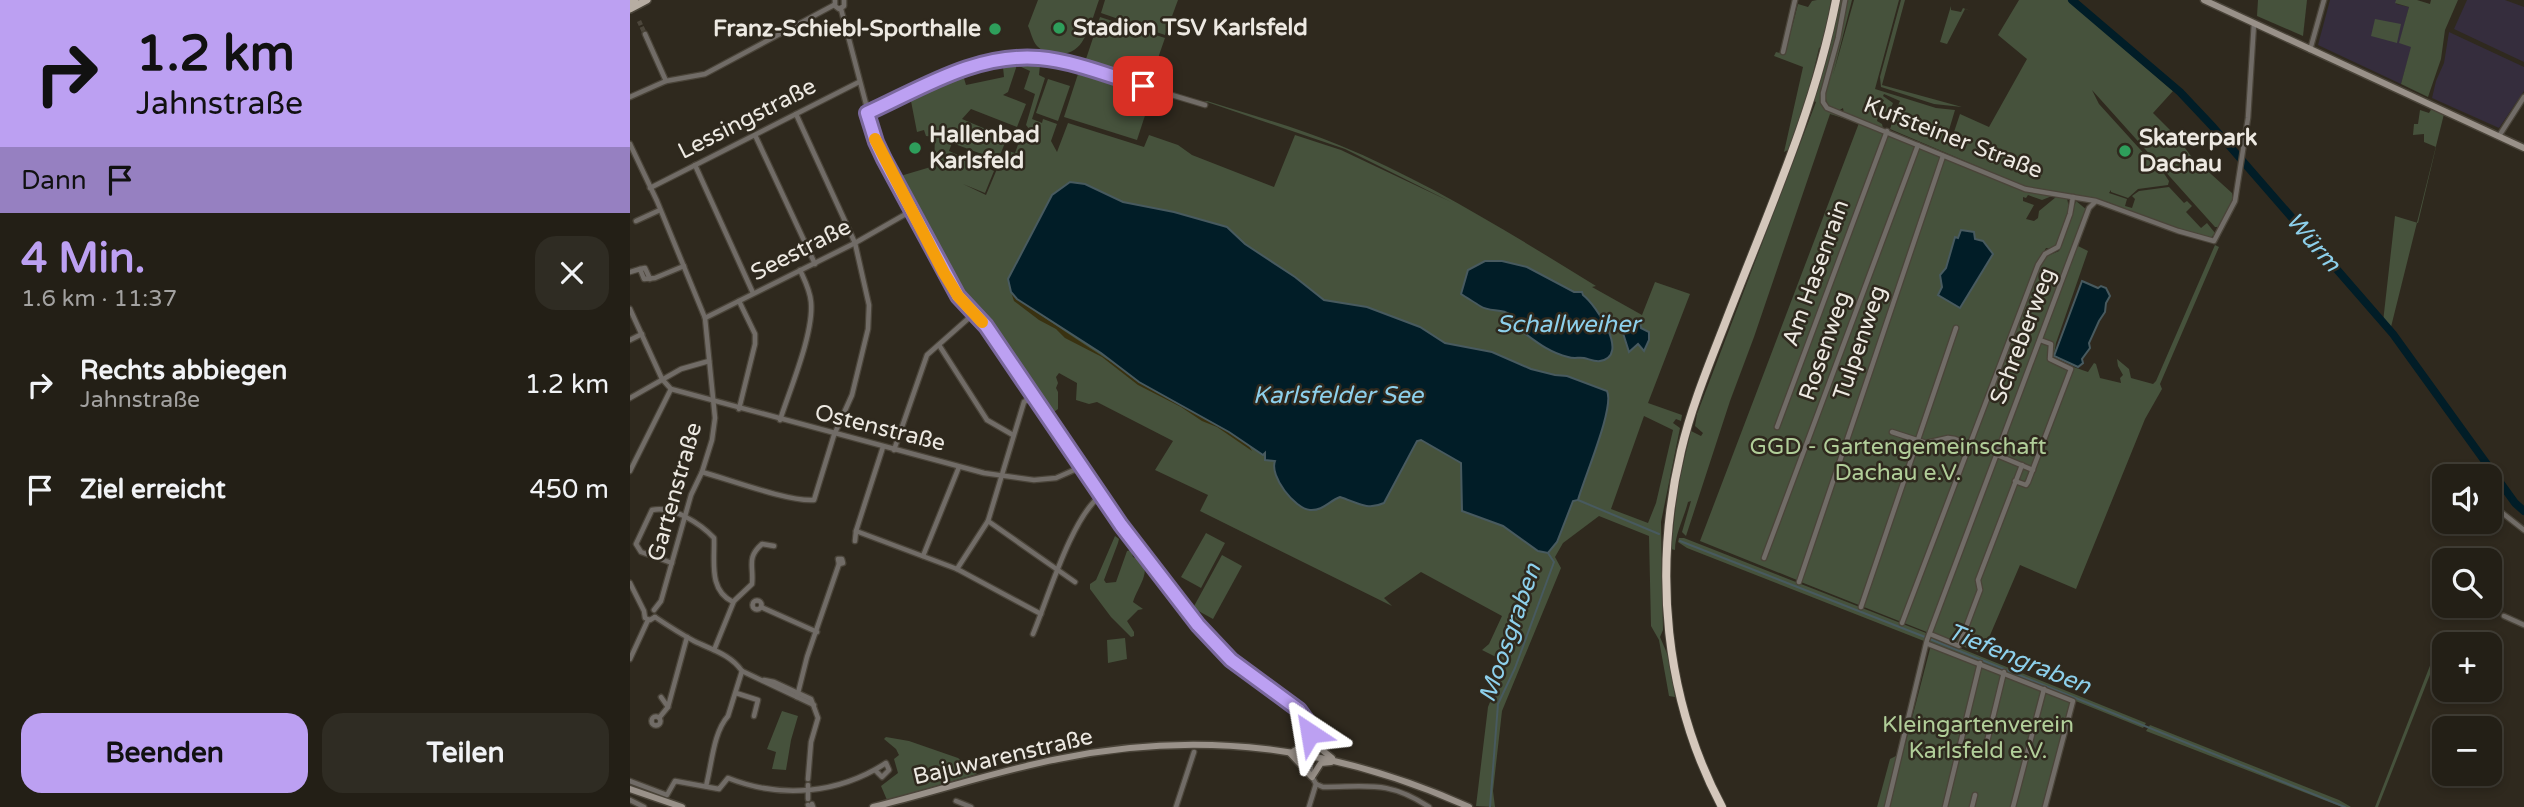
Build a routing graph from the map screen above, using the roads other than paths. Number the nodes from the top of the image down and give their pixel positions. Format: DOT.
graph roads {
  1 [pos="635,0"];
  2 [pos="647,0"];
  3 [pos="845,0"];
  4 [pos="1795,0"];
  5 [pos="1836,0"];
  6 [pos="1845,0"];
  7 [pos="2204,0"];
  8 [pos="2324,0"];
  9 [pos="834,2"];
  10 [pos="630,3"];
  11 [pos="630,9"];
  12 [pos="841,9"];
  13 [pos="2254,23"];
  14 [pos="645,34"];
  15 [pos="2310,50"];
  16 [pos="1783,52"];
  17 [pos="666,81"];
  18 [pos="859,82"];
  19 [pos="630,97"];
  20 [pos="2524,97"];
  21 [pos="1205,105"];
  22 [pos="867,113"];
  23 [pos="796,114"];
  24 [pos="1887,131"];
  25 [pos="755,135"];
  26 [pos="2498,136"];
  27 [pos="630,144"];
  28 [pos="1918,145"];
  29 [pos="2524,148"];
  30 [pos="1943,156"];
  31 [pos="695,165"];
  32 [pos="650,188"];
  33 [pos="2073,197"];
  34 [pos="2096,201"];
  35 [pos="660,210"];
  36 [pos="911,211"];
  37 [pos="636,221"];
  38 [pos="855,243"];
  39 [pos="815,264"];
  40 [pos="684,266"];
  41 [pos="800,270"];
  42 [pos="630,272"];
  43 [pos="753,293"];
  44 [pos="958,296"];
  45 [pos="739,301"];
  46 [pos="630,309"];
  47 [pos="970,317"];
  48 [pos="705,318"];
  49 [pos="1956,328"];
  50 [pos="642,334"];
  51 [pos="630,340"];
  52 [pos="2040,340"];
  53 [pos="995,343"];
  54 [pos="939,345"];
  55 [pos="709,361"];
  56 [pos="662,379"];
  57 [pos="671,390"];
  58 [pos="1035,395"];
  59 [pos="630,398"];
  60 [pos="713,401"];
  61 [pos="739,409"];
  62 [pos="780,420"];
  63 [pos="1777,427"];
  64 [pos="1892,432"];
  65 [pos="834,435"];
  66 [pos="1013,435"];
  67 [pos="1917,442"];
  68 [pos="1970,444"];
  69 [pos="883,447"];
  70 [pos="1982,449"];
  71 [pos="894,450"];
  72 [pos="1997,455"];
  73 [pos="2022,465"];
  74 [pos="959,467"];
  75 [pos="1081,467"];
  76 [pos="2033,470"];
  77 [pos="630,471"];
  78 [pos="702,471"];
  79 [pos="1000,476"];
  80 [pos="2015,481"];
  81 [pos="1100,496"];
  82 [pos="2502,513"];
  83 [pos="684,518"];
  84 [pos="988,521"];
  85 [pos="2524,530"];
  86 [pos="856,531"];
  87 [pos="855,541"];
  88 [pos="774,546"];
  89 [pos="923,556"];
  90 [pos="1764,558"];
  91 [pos="672,563"];
  92 [pos="839,564"];
  93 [pos="957,569"];
  94 [pos="1059,570"];
  95 [pos="1076,582"];
  96 [pos="1799,582"];
  97 [pos="630,583"];
  98 [pos="733,602"];
  99 [pos="761,607"];
  100 [pos="1861,607"];
  101 [pos="654,610"];
  102 [pos="644,611"];
  103 [pos="1041,614"];
  104 [pos="2504,616"];
  105 [pos="654,617"];
  106 [pos="648,620"];
  107 [pos="1902,623"];
  108 [pos="2524,625"];
  109 [pos="817,632"];
  110 [pos="1033,634"];
  111 [pos="687,637"];
  112 [pos="1928,638"];
  113 [pos="714,650"];
  114 [pos="630,659"];
  115 [pos="1980,663"];
  116 [pos="742,671"];
  117 [pos="2004,672"];
  118 [pos="2044,689"];
  119 [pos="736,692"];
  120 [pos="798,694"];
  121 [pos="662,697"];
  122 [pos="668,707"];
  123 [pos="754,716"];
  124 [pos="659,718"];
  125 [pos="1310,733"];
  126 [pos="1194,752"];
  127 [pos="1289,752"];
  128 [pos="1984,754"];
  129 [pos="1310,755"];
  130 [pos="1339,762"];
  131 [pos="875,770"];
  132 [pos="1312,777"];
  133 [pos="630,781"];
  134 [pos="1316,784"];
  135 [pos="808,785"];
  136 [pos="706,786"];
  137 [pos="630,789"];
  138 [pos="1975,795"];
  139 [pos="630,800"];
  140 [pos="956,801"];
  141 [pos="810,803"];
  142 [pos="644,807"];
  143 [pos="682,807"];
  144 [pos="873,807"];
  145 [pos="971,807"];
  146 [pos="1176,807"];
  147 [pos="1309,807"];
  148 [pos="1429,807"];
  149 [pos="1469,807"];
  150 [pos="1721,807"];
  151 [pos="1887,807"];
  152 [pos="1945,807"];
  153 [pos="1972,807"];
  154 [pos="2013,807"];
  155 [pos="2045,807"];
  1 -- 10 [label="main road"];
  2 -- 11 [label="main road"];
  3 -- 12 [label="street"];
  4 -- 16 [label="street"];
  5 -- 150 [label="highway"];
  6 -- 24 [label="street, Kufsteiner Straße"];
  7 -- 13 [label="main road"];
  8 -- 15 [label="street"];
  9 -- 12 [label="street"];
  9 -- 17 [label="street"];
  12 -- 18 [label="street"];
  13 -- 15 [label="main road"];
  13 -- 34 [label="street, Kufsteiner Straße"];
  14 -- 17 [label="street"];
  15 -- 26 [label="main road"];
  17 -- 19 [label="street"];
  18 -- 22 [label="street"];
  18 -- 23 [label="street, Lessingstraße"];
  20 -- 26 [label="street"];
  21 -- 22 [label="street"];
  22 -- 36 [label="street"];
  23 -- 25 [label="street, Lessingstraße"];
  23 -- 38 [label="street"];
  24 -- 28 [label="street, Kufsteiner Straße"];
  24 -- 63 [label="street, Am Hasenrain"];
  25 -- 31 [label="street, Lessingstraße"];
  25 -- 39 [label="street"];
  26 -- 29 [label="main road"];
  27 -- 32 [label="street, Gartenstraße"];
  28 -- 30 [label="street, Kufsteiner Straße"];
  28 -- 90 [label="street, Rosenweg"];
  30 -- 33 [label="street, Kufsteiner Straße"];
  30 -- 96 [label="street, Tulpenweg"];
  31 -- 32 [label="street, Lessingstraße"];
  31 -- 43 [label="street"];
  32 -- 35 [label="street, Gartenstraße"];
  33 -- 34 [label="street, Kufsteiner Straße"];
  33 -- 68 [label="street"];
  34 -- 52 [label="street, Schreberweg"];
  35 -- 37 [label="street"];
  35 -- 40 [label="street, Gartenstraße"];
  36 -- 38 [label="street, Seestraße"];
  36 -- 44 [label="street"];
  38 -- 39 [label="street, Seestraße"];
  38 -- 65 [label="street"];
  39 -- 41 [label="street, Seestraße"];
  40 -- 42 [label="street"];
  40 -- 48 [label="street, Gartenstraße"];
  41 -- 43 [label="street, Seestraße"];
  41 -- 62 [label="street"];
  43 -- 45 [label="street, Seestraße"];
  44 -- 47 [label="street"];
  44 -- 53 [label="street"];
  45 -- 48 [label="street, Seestraße"];
  45 -- 61 [label="street"];
  46 -- 50 [label="street"];
  47 -- 53 [label="street"];
  47 -- 54 [label="street"];
  48 -- 55 [label="street, Gartenstraße"];
  49 -- 67 [label="street"];
  50 -- 51 [label="street"];
  50 -- 56 [label="street"];
  52 -- 72 [label="street, Schreberweg"];
  52 -- 76 [label="street"];
  53 -- 58 [label="street"];
  54 -- 66 [label="street"];
  54 -- 71 [label="street"];
  55 -- 56 [label="street"];
  55 -- 60 [label="street, Gartenstraße"];
  56 -- 57 [label="street"];
  56 -- 59 [label="street"];
  57 -- 60 [label="street, Ostenstraße"];
  57 -- 77 [label="street"];
  58 -- 66 [label="street"];
  58 -- 75 [label="street"];
  60 -- 61 [label="street, Ostenstraße"];
  60 -- 78 [label="street, Gartenstraße"];
  61 -- 62 [label="street, Ostenstraße"];
  62 -- 65 [label="street, Ostenstraße"];
  64 -- 67 [label="street"];
  65 -- 69 [label="street, Ostenstraße"];
  65 -- 78 [label="street"];
  66 -- 79 [label="street"];
  67 -- 68 [label="street"];
  67 -- 100 [label="street"];
  68 -- 70 [label="street"];
  68 -- 107 [label="street"];
  69 -- 71 [label="street, Ostenstraße"];
  69 -- 86 [label="street"];
  71 -- 74 [label="street, Ostenstraße"];
  72 -- 73 [label="street"];
  72 -- 112 [label="street, Schreberweg"];
  73 -- 76 [label="street"];
  73 -- 80 [label="street"];
  74 -- 79 [label="street, Ostenstraße"];
  74 -- 89 [label="street"];
  75 -- 79 [label="street, Ostenstraße"];
  75 -- 81 [label="street"];
  76 -- 80 [label="street"];
  78 -- 83 [label="street, Gartenstraße"];
  79 -- 84 [label="street"];
  80 -- 112 [label="street"];
  81 -- 94 [label="street"];
  81 -- 125 [label="street"];
  82 -- 85 [label="street"];
  83 -- 91 [label="street, Gartenstraße"];
  83 -- 91 [label="street"];
  83 -- 98 [label="street"];
  84 -- 93 [label="street"];
  84 -- 94 [label="street"];
  86 -- 87 [label="street"];
  86 -- 89 [label="street"];
  88 -- 98 [label="street"];
  89 -- 93 [label="street"];
  91 -- 101 [label="street, Gartenstraße"];
  92 -- 109 [label="street"];
  93 -- 103 [label="street"];
  94 -- 95 [label="street"];
  94 -- 103 [label="street"];
  97 -- 102 [label="street"];
  98 -- 113 [label="street"];
  99 -- 109 [label="street"];
  101 -- 102 [label="street"];
  101 -- 105 [label="street"];
  102 -- 106 [label="street"];
  103 -- 110 [label="street"];
  104 -- 108 [label="street"];
  105 -- 106 [label="street"];
  105 -- 111 [label="street"];
  106 -- 114 [label="street"];
  109 -- 120 [label="street"];
  111 -- 113 [label="street"];
  111 -- 122 [label="street"];
  112 -- 115 [label="street"];
  112 -- 151 [label="street, Schreberweg"];
  113 -- 116 [label="street"];
  115 -- 117 [label="street"];
  115 -- 152 [label="street"];
  116 -- 119 [label="street"];
  116 -- 120 [label="street"];
  117 -- 118 [label="street"];
  117 -- 128 [label="street"];
  118 -- 154 [label="street"];
  118 -- 155 [label="street"];
  119 -- 123 [label="street"];
  119 -- 136 [label="street"];
  120 -- 135 [label="street"];
  121 -- 122 [label="street"];
  122 -- 124 [label="street"];
  125 -- 127 [label="main road"];
  125 -- 129 [label="street"];
  125 -- 130 [label="main road"];
  126 -- 146 [label="street"];
  127 -- 129 [label="main road, Bajuwarenstraße"];
  127 -- 132 [label="main road"];
  127 -- 144 [label="main road, Bajuwarenstraße"];
  129 -- 130 [label="main road, Bajuwarenstraße"];
  129 -- 132 [label="street"];
  130 -- 132 [label="main road"];
  130 -- 149 [label="main road, Bajuwarenstraße"];
  131 -- 135 [label="street"];
  132 -- 134 [label="street"];
  133 -- 136 [label="street"];
  134 -- 147 [label="street"];
  134 -- 148 [label="street"];
  135 -- 136 [label="street"];
  135 -- 141 [label="street"];
  137 -- 143 [label="main road"];
  138 -- 153 [label="street"];
  139 -- 142 [label="street"];
  140 -- 145 [label="street"];
}
